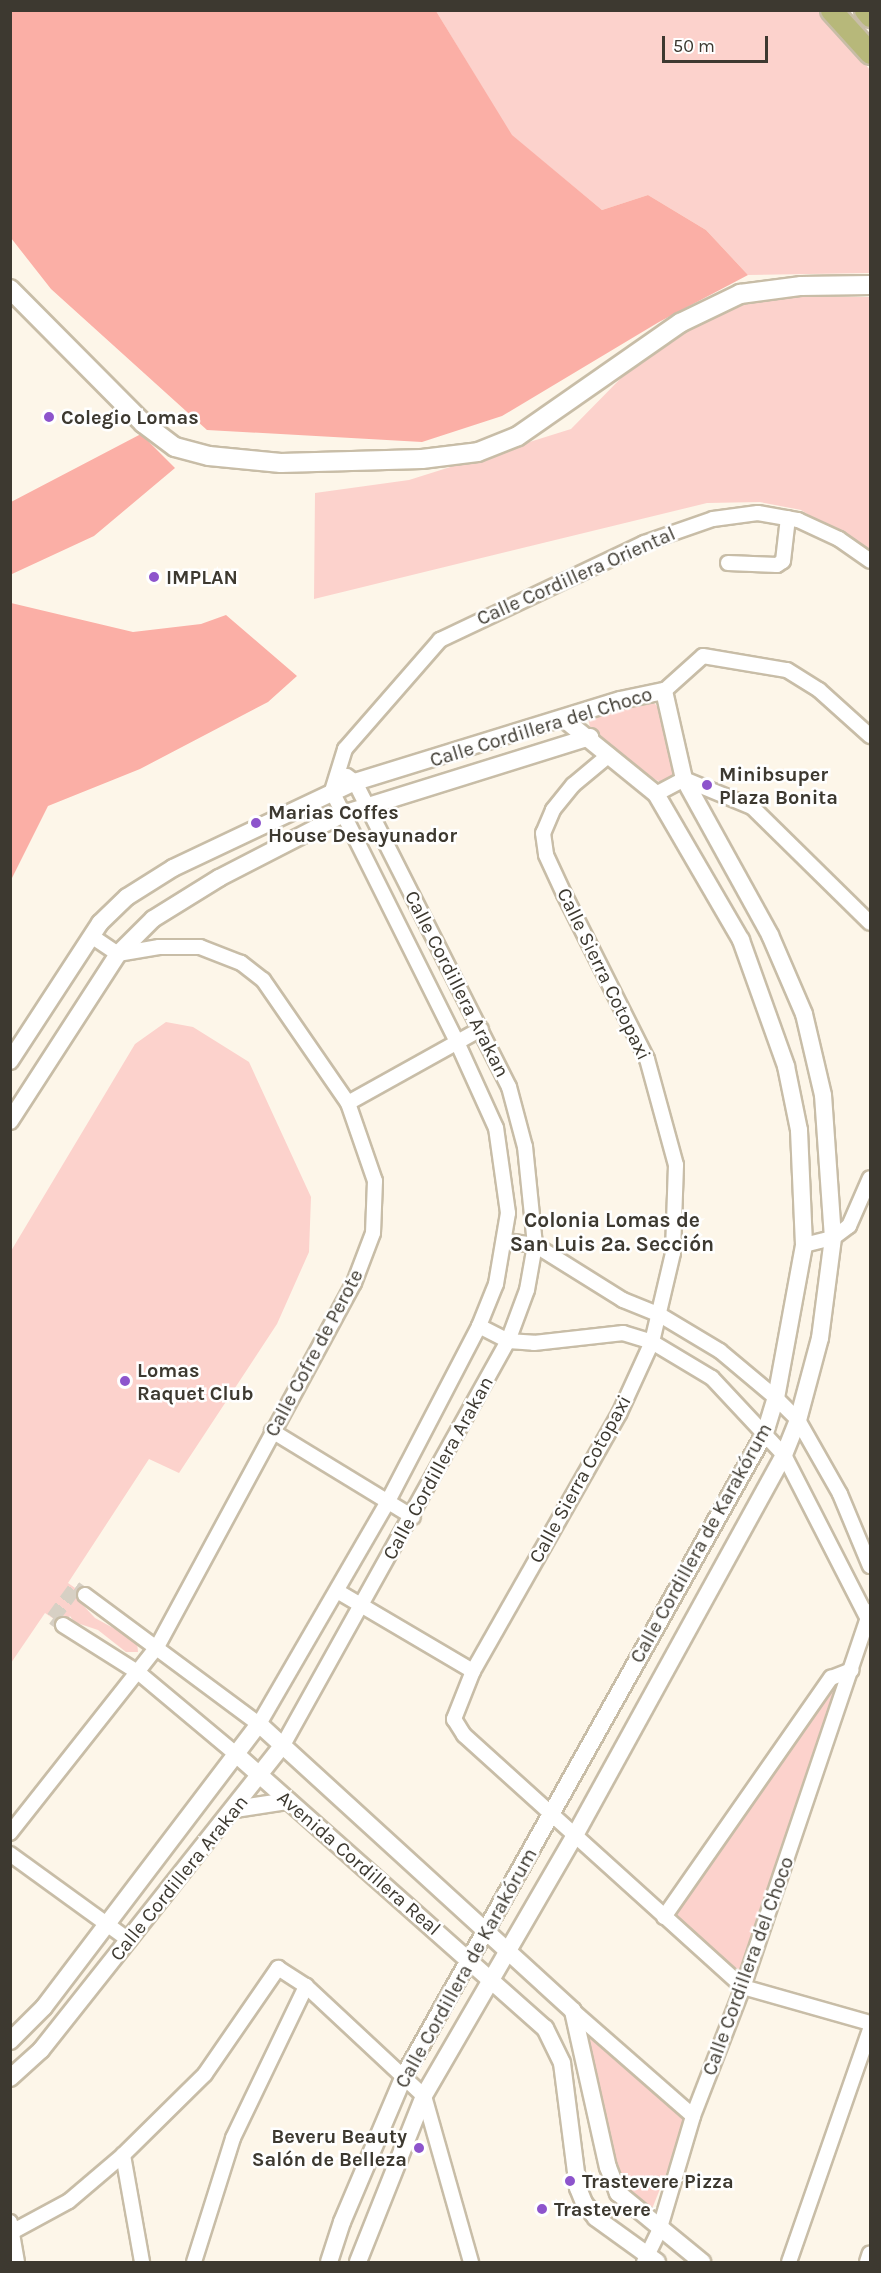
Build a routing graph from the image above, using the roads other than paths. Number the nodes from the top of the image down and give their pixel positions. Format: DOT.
graph roads {
  1 [pos="831,10"];
  2 [pos="865,10"];
  3 [pos="870,16"];
  4 [pos="870,53"];
  5 [pos="870,285"];
  6 [pos="10,289"];
  7 [pos="788,518"];
  8 [pos="870,561"];
  9 [pos="728,563"];
  10 [pos="664,691"];
  11 [pos="565,720"];
  12 [pos="870,736"];
  13 [pos="590,738"];
  14 [pos="609,755"];
  15 [pos="341,771"];
  16 [pos="684,779"];
  17 [pos="355,782"];
  18 [pos="332,791"];
  19 [pos="656,794"];
  20 [pos="367,806"];
  21 [pos="343,814"];
  22 [pos="870,923"];
  23 [pos="91,936"];
  24 [pos="118,954"];
  25 [pos="481,1029"];
  26 [pos="458,1042"];
  27 [pos="10,1061"];
  28 [pos="348,1103"];
  29 [pos="10,1121"];
  30 [pos="870,1178"];
  31 [pos="833,1238"];
  32 [pos="506,1241"];
  33 [pos="535,1245"];
  34 [pos="804,1245"];
  35 [pos="660,1315"];
  36 [pos="479,1326"];
  37 [pos="508,1341"];
  38 [pos="652,1341"];
  39 [pos="776,1398"];
  40 [pos="798,1420"];
  41 [pos="272,1431"];
  42 [pos="765,1433"];
  43 [pos="784,1455"];
  44 [pos="387,1503"];
  45 [pos="412,1517"];
  46 [pos="870,1566"];
  47 [pos="337,1591"];
  48 [pos="85,1595"];
  49 [pos="362,1605"];
  50 [pos="870,1619"];
  51 [pos="63,1625"];
  52 [pos="158,1647"];
  53 [pos="852,1670"];
  54 [pos="473,1671"];
  55 [pos="139,1673"];
  56 [pos="258,1724"];
  57 [pos="284,1745"];
  58 [pos="237,1755"];
  59 [pos="261,1777"];
  60 [pos="288,1801"];
  61 [pos="235,1809"];
  62 [pos="551,1816"];
  63 [pos="10,1833"];
  64 [pos="575,1835"];
  65 [pos="10,1854"];
  66 [pos="664,1917"];
  67 [pos="107,1922"];
  68 [pos="485,1928"];
  69 [pos="129,1940"];
  70 [pos="510,1951"];
  71 [pos="468,1958"];
  72 [pos="491,1978"];
  73 [pos="306,1986"];
  74 [pos="743,1987"];
  75 [pos="573,2011"];
  76 [pos="870,2023"];
  77 [pos="870,2030"];
  78 [pos="10,2040"];
  79 [pos="404,2076"];
  80 [pos="10,2078"];
  81 [pos="424,2096"];
  82 [pos="693,2116"];
  83 [pos="123,2155"];
  84 [pos="12,2229"];
  85 [pos="659,2230"];
  86 [pos="870,2253"];
  87 [pos="649,2260"];
  88 [pos="17,2262"];
  89 [pos="142,2262"];
  90 [pos="194,2262"];
  91 [pos="329,2262"];
  92 [pos="358,2262"];
  93 [pos="471,2262"];
  94 [pos="702,2262"];
  95 [pos="789,2262"];
  96 [pos="867,2262"];
  1 -- 4 [label="highway"];
  2 -- 3 [label="highway"];
  5 -- 6 [label="main road"];
  7 -- 8 [label="street, Calle Cordillera Oriental"];
  7 -- 9 [label="street"];
  7 -- 15 [label="street, Calle Cordillera Oriental"];
  10 -- 11 [label="street, Calle Cordillera del Choco"];
  10 -- 12 [label="street, Calle Cordillera del Choco"];
  10 -- 16 [label="street, Calle Cordillera de Karakórum"];
  11 -- 13 [label="street, Calle Cordillera de Karakórum"];
  11 -- 17 [label="street, Calle Cordillera del Choco"];
  13 -- 14 [label="street, Calle Cordillera de Karakórum"];
  13 -- 20 [label="street, Calle Cordillera del Choco"];
  14 -- 19 [label="street, Calle Cordillera de Karakórum"];
  14 -- 35 [label="street, Calle Sierra Cotopaxi"];
  15 -- 17 [label="street"];
  15 -- 18 [label="street, Calle Cordillera Oriental"];
  16 -- 19 [label="street"];
  16 -- 22 [label="street"];
  16 -- 31 [label="street, Calle Cordillera de Karakórum"];
  17 -- 18 [label="street, Calle Cordillera del Choco"];
  17 -- 20 [label="street, Calle Cordillera Arakan"];
  18 -- 21 [label="street, Calle Cordillera Arakan"];
  18 -- 23 [label="street, Calle Cordillera del Choco"];
  19 -- 34 [label="street, Calle Cordillera de Karakórum"];
  20 -- 21 [label="street, Calle Cordillera del Choco"];
  20 -- 25 [label="street, Calle Cordillera Arakan"];
  21 -- 24 [label="street, Calle Cordillera del Choco"];
  21 -- 26 [label="street, Calle Cordillera Arakan"];
  23 -- 24 [label="street"];
  23 -- 27 [label="street, Calle Cordillera del Choco"];
  24 -- 28 [label="street, Calle Cofre de Perote"];
  24 -- 29 [label="street, Calle Cordillera del Choco"];
  25 -- 26 [label="street"];
  25 -- 33 [label="street, Calle Cordillera Arakan"];
  26 -- 28 [label="street"];
  26 -- 32 [label="street, Calle Cordillera Arakan"];
  28 -- 41 [label="street, Calle Cofre de Perote"];
  30 -- 31 [label="street"];
  31 -- 34 [label="street"];
  31 -- 40 [label="street, Calle Cordillera de Karakórum"];
  32 -- 33 [label="street"];
  32 -- 36 [label="street, Calle Cordillera Arakan"];
  33 -- 35 [label="street"];
  33 -- 37 [label="street, Calle Cordillera Arakan"];
  34 -- 39 [label="street, Calle Cordillera de Karakórum"];
  35 -- 38 [label="street, Calle Sierra Cotopaxi"];
  35 -- 39 [label="street"];
  36 -- 37 [label="street"];
  36 -- 44 [label="street, Calle Cordillera Arakan"];
  37 -- 38 [label="street"];
  37 -- 45 [label="street, Calle Cordillera Arakan"];
  38 -- 42 [label="street"];
  38 -- 54 [label="street, Calle Sierra Cotopaxi"];
  39 -- 40 [label="street"];
  39 -- 42 [label="street, Calle Cordillera de Karakórum"];
  40 -- 43 [label="street, Calle Cordillera de Karakórum"];
  40 -- 46 [label="street"];
  41 -- 44 [label="street"];
  41 -- 52 [label="street, Calle Cofre de Perote"];
  42 -- 43 [label="street"];
  42 -- 62 [label="street, Calle Cordillera de Karakórum"];
  43 -- 50 [label="street"];
  43 -- 64 [label="street, Calle Cordillera de Karakórum"];
  44 -- 45 [label="street"];
  44 -- 47 [label="street, Calle Cordillera Arakan"];
  45 -- 49 [label="street, Calle Cordillera Arakan"];
  47 -- 49 [label="street"];
  47 -- 56 [label="street, Calle Cordillera Arakan"];
  48 -- 52 [label="street, Avenida Cordillera Real"];
  49 -- 54 [label="street"];
  49 -- 57 [label="street, Calle Cordillera Arakan"];
  50 -- 53 [label="street, Calle Cordillera del Choco"];
  51 -- 55 [label="street, Avenida Cordillera Real"];
  52 -- 55 [label="street, Calle Cofre de Perote"];
  52 -- 56 [label="street, Avenida Cordillera Real"];
  53 -- 66 [label="street"];
  53 -- 74 [label="street, Calle Cordillera del Choco"];
  54 -- 62 [label="street, Calle Sierra Cotopaxi"];
  55 -- 58 [label="street, Avenida Cordillera Real"];
  55 -- 63 [label="street, Calle Cofre de Perote"];
  56 -- 57 [label="street, Avenida Cordillera Real"];
  56 -- 58 [label="street, Calle Cordillera Arakan"];
  57 -- 59 [label="street, Calle Cordillera Arakan"];
  57 -- 68 [label="street, Avenida Cordillera Real"];
  58 -- 59 [label="street, Avenida Cordillera Real"];
  58 -- 67 [label="street, Calle Cordillera Arakan"];
  59 -- 60 [label="street, Avenida Cordillera Real"];
  59 -- 61 [label="street, Calle Cordillera Arakan"];
  60 -- 61 [label="street"];
  60 -- 71 [label="street, Avenida Cordillera Real"];
  61 -- 69 [label="street, Calle Cordillera Arakan"];
  62 -- 64 [label="street, Calle Sierra Cotopaxi"];
  62 -- 68 [label="street, Calle Cordillera de Karakórum"];
  64 -- 66 [label="street, Calle Sierra Cotopaxi"];
  64 -- 70 [label="street, Calle Cordillera de Karakórum"];
  65 -- 67 [label="street"];
  66 -- 74 [label="street, Calle Sierra Cotopaxi"];
  67 -- 69 [label="street"];
  67 -- 78 [label="street, Calle Cordillera Arakan"];
  68 -- 70 [label="street, Avenida Cordillera Real"];
  68 -- 71 [label="street, Calle Cordillera de Karakórum"];
  69 -- 80 [label="street, Calle Cordillera Arakan"];
  70 -- 72 [label="street, Calle Cordillera de Karakórum"];
  70 -- 75 [label="street, Avenida Cordillera Real"];
  71 -- 72 [label="street, Avenida Cordillera Real"];
  71 -- 79 [label="street, Calle Cordillera de Karakórum"];
  72 -- 81 [label="street, Calle Cordillera de Karakórum"];
  72 -- 87 [label="street, Avenida Cordillera Real"];
  73 -- 79 [label="street"];
  73 -- 83 [label="street"];
  73 -- 90 [label="street"];
  74 -- 76 [label="street, Calle Sierra Cotopaxi"];
  74 -- 82 [label="street, Calle Cordillera del Choco"];
  75 -- 82 [label="street, Avenida Cordillera Real"];
  75 -- 85 [label="street"];
  77 -- 95 [label="street"];
  79 -- 81 [label="street"];
  79 -- 91 [label="street, Calle Cordillera de Karakórum"];
  81 -- 92 [label="street, Calle Cordillera de Karakórum"];
  81 -- 93 [label="street"];
  82 -- 85 [label="street, Calle Cordillera del Choco"];
  83 -- 84 [label="street"];
  83 -- 89 [label="street"];
  84 -- 88 [label="street"];
  85 -- 87 [label="street, Calle Cordillera del Choco"];
  85 -- 94 [label="street"];
  86 -- 96 [label="street"];
}
